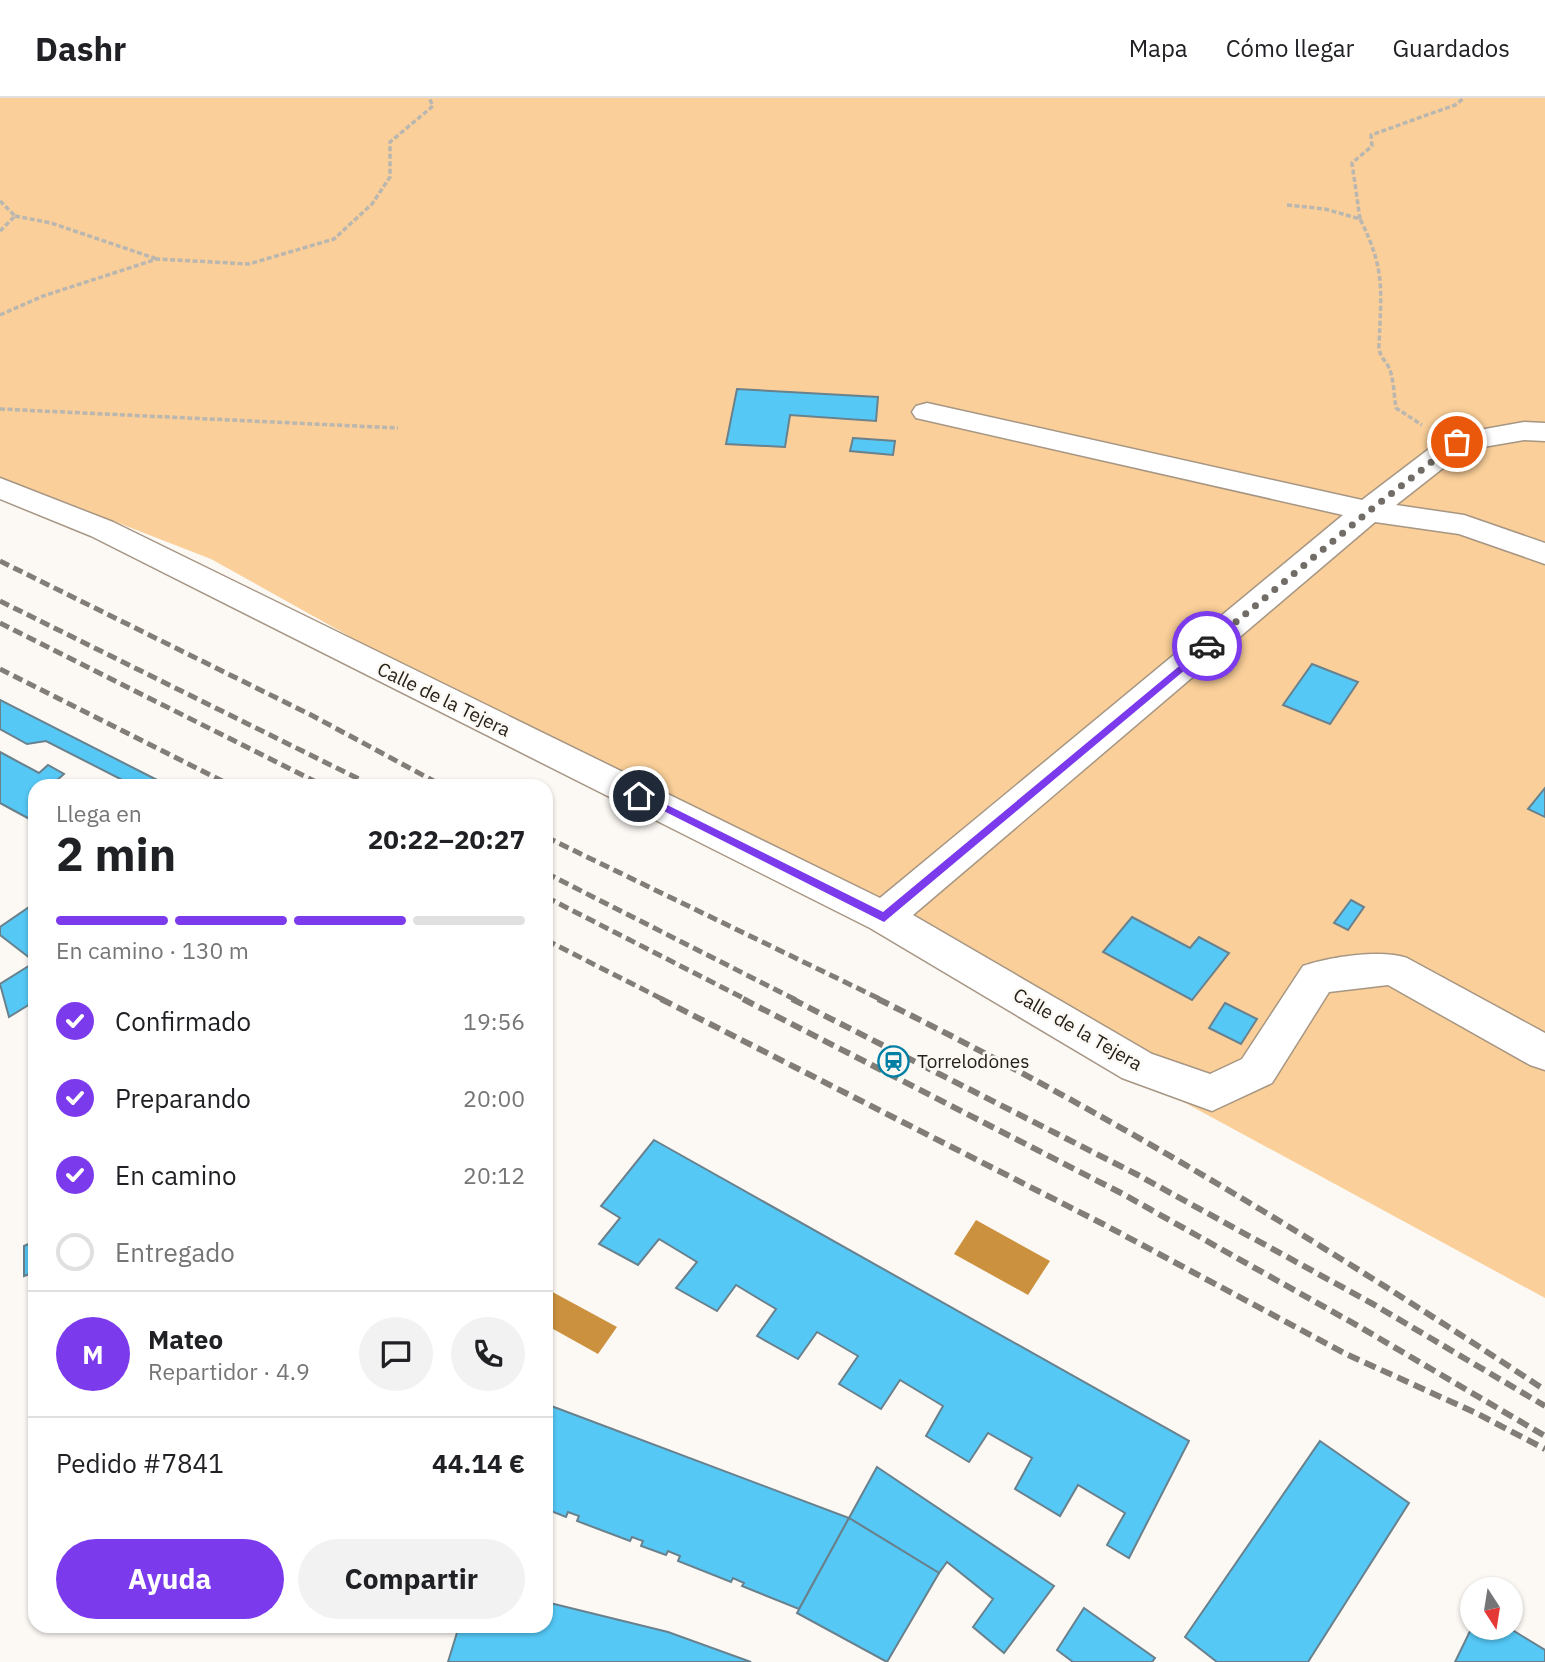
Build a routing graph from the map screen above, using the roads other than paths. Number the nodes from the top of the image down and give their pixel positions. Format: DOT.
graph roads {
  1 [pos="927,412"];
  2 [pos="1545,432"];
  3 [pos="0,488"];
  4 [pos="1368,512"];
  5 [pos="1545,554"];
  6 [pos="884,917"];
  7 [pos="1545,1054"];
  1 -- 4 [label="street"];
  2 -- 4 [label="street"];
  3 -- 6 [label="street, Calle de la Tejera"];
  4 -- 5 [label="street"];
  4 -- 6 [label="street"];
  6 -- 7 [label="street, Calle de la Tejera"];
}
